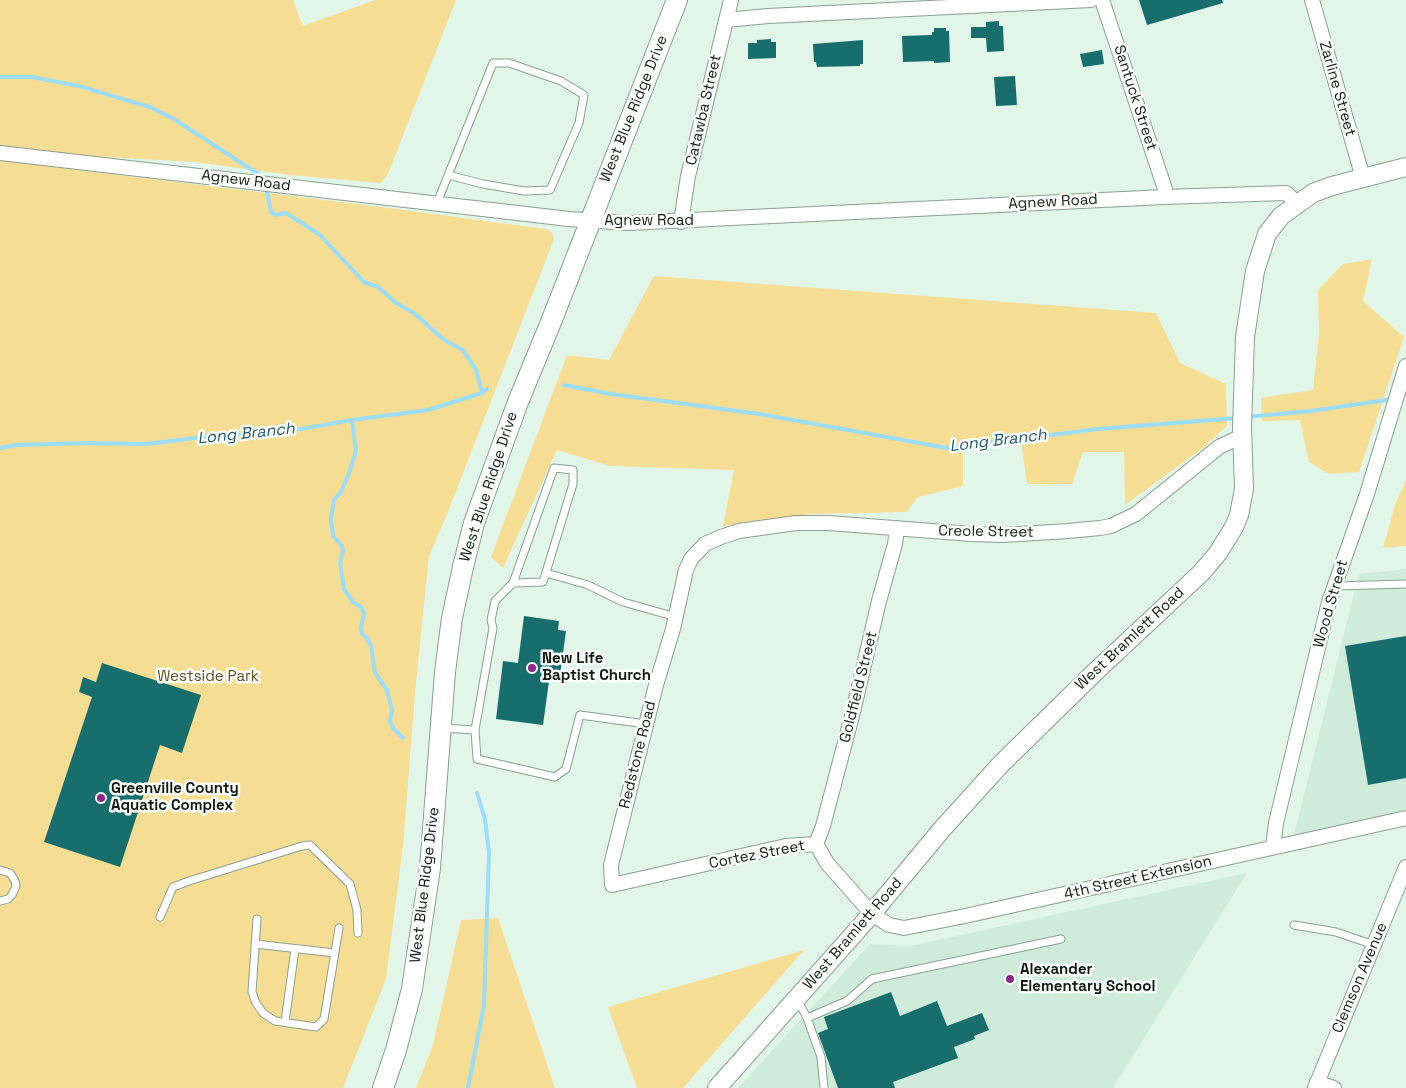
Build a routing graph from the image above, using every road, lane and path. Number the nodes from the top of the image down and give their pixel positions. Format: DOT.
graph roads {
  1 [pos="677,0"];
  2 [pos="731,0"];
  3 [pos="1091,0"];
  4 [pos="1102,0"];
  5 [pos="1312,0"];
  6 [pos="726,20"];
  7 [pos="0,153"];
  8 [pos="1406,167"];
  9 [pos="448,175"];
  10 [pos="1363,178"];
  11 [pos="1164,197"];
  12 [pos="436,203"];
  13 [pos="1297,203"];
  14 [pos="590,220"];
  15 [pos="681,222"];
  16 [pos="1406,366"];
  17 [pos="1242,432"];
  18 [pos="897,528"];
  19 [pos="704,544"];
  20 [pos="546,573"];
  21 [pos="512,583"];
  22 [pos="1406,584"];
  23 [pos="1334,586"];
  24 [pos="676,617"];
  25 [pos="646,724"];
  26 [pos="440,728"];
  27 [pos="475,730"];
  28 [pos="1406,818"];
  29 [pos="816,844"];
  30 [pos="1272,847"];
  31 [pos="1406,867"];
  32 [pos="0,870"];
  33 [pos="612,885"];
  34 [pos="0,901"];
  35 [pos="872,914"];
  36 [pos="160,916"];
  37 [pos="257,920"];
  38 [pos="1294,924"];
  39 [pos="339,928"];
  40 [pos="358,933"];
  41 [pos="1061,939"];
  42 [pos="255,944"];
  43 [pos="1374,945"];
  44 [pos="295,949"];
  45 [pos="335,954"];
  46 [pos="797,999"];
  47 [pos="807,1018"];
  48 [pos="285,1022"];
  49 [pos="1316,1085"];
  50 [pos="383,1088"];
  51 [pos="717,1088"];
  52 [pos="824,1088"];
  53 [pos="1334,1088"];
  1 -- 14 [label="main road, West Blue Ridge Drive"];
  2 -- 6 [label="street, Catawba Street"];
  3 -- 6 [label="street"];
  4 -- 11 [label="street, Santuck Street"];
  5 -- 10 [label="street, Zarline Street"];
  6 -- 15 [label="street, Catawba Street"];
  7 -- 12 [label="street, Agnew Road"];
  8 -- 10 [label="street, West Bramlett Road"];
  9 -- 9 [label="lane"];
  9 -- 12 [label="lane"];
  10 -- 13 [label="street, West Bramlett Road"];
  11 -- 13 [label="street, Agnew Road"];
  11 -- 15 [label="street, Agnew Road"];
  12 -- 14 [label="street, Agnew Road"];
  13 -- 17 [label="street, West Bramlett Road"];
  14 -- 15 [label="street, Agnew Road"];
  14 -- 26 [label="main road, West Blue Ridge Drive"];
  16 -- 23 [label="street, Wood Street"];
  17 -- 18 [label="street, Creole Street"];
  17 -- 35 [label="street, West Bramlett Road"];
  18 -- 19 [label="street, Creole Street"];
  18 -- 29 [label="street, Goldfield Street"];
  19 -- 24 [label="street, Redstone Road"];
  20 -- 21 [label="lane"];
  20 -- 21 [label="lane"];
  20 -- 24 [label="lane"];
  21 -- 27 [label="lane"];
  22 -- 23 [label="lane"];
  23 -- 30 [label="street, Wood Street"];
  24 -- 25 [label="street, Redstone Road"];
  25 -- 27 [label="lane"];
  25 -- 33 [label="street, Redstone Road"];
  26 -- 27 [label="lane"];
  26 -- 50 [label="main road, West Blue Ridge Drive"];
  28 -- 30 [label="street, 4th Street Extension"];
  29 -- 33 [label="street, Cortez Street"];
  29 -- 35 [label="street, Cortez Street"];
  30 -- 35 [label="street, 4th Street Extension"];
  31 -- 43 [label="street, Clemson Avenue"];
  32 -- 34 [label="lane"];
  35 -- 46 [label="street, West Bramlett Road"];
  36 -- 40 [label="lane"];
  37 -- 42 [label="lane"];
  38 -- 43 [label="lane"];
  39 -- 45 [label="lane"];
  41 -- 47 [label="lane"];
  42 -- 44 [label="lane"];
  42 -- 48 [label="lane"];
  43 -- 49 [label="street, Clemson Avenue"];
  44 -- 45 [label="lane"];
  44 -- 48 [label="lane"];
  45 -- 48 [label="lane"];
  46 -- 47 [label="lane"];
  46 -- 51 [label="street, West Bramlett Road"];
  47 -- 52 [label="lane"];
  49 -- 53 [label="street"];
}
